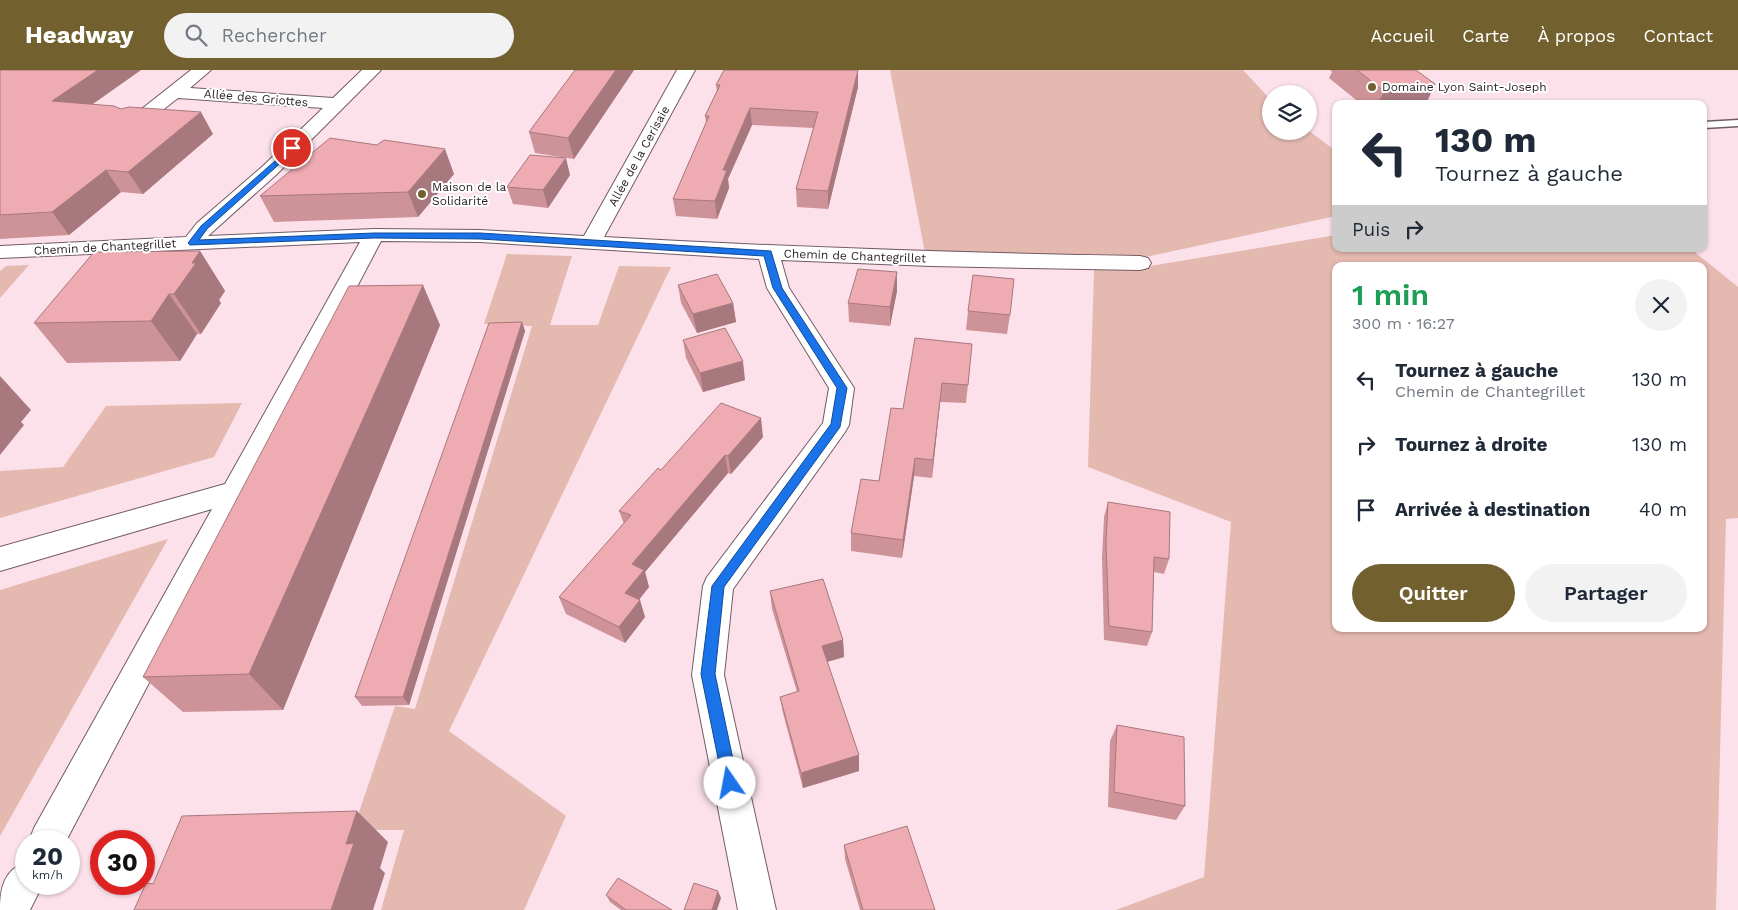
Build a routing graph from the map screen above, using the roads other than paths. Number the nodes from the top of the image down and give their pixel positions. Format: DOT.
graph roads {
  1 [pos="202,70"];
  2 [pos="372,70"];
  3 [pos="686,70"];
  4 [pos="175,92"];
  5 [pos="337,104"];
  6 [pos="135,123"];
  7 [pos="1738,123"];
  8 [pos="1707,125"];
  9 [pos="374,235"];
  10 [pos="591,242"];
  11 [pos="193,243"];
  12 [pos="0,253"];
  13 [pos="768,253"];
  14 [pos="1140,263"];
  15 [pos="235,492"];
  16 [pos="0,560"];
  17 [pos="53,830"];
  18 [pos="18,895"];
  19 [pos="10,910"];
  20 [pos="757,910"];
  1 -- 4 [label="street, Allée des Griottes"];
  2 -- 5 [label="street"];
  3 -- 10 [label="street, Allée de la Cerisaie"];
  4 -- 5 [label="street, Allée des Griottes"];
  4 -- 6 [label="street, Allée des Griottes"];
  5 -- 11 [label="street"];
  7 -- 8 [label="lane"];
  9 -- 10 [label="street, Chemin de Chantegrillet"];
  9 -- 11 [label="street, Chemin de Chantegrillet"];
  9 -- 15 [label="street"];
  10 -- 13 [label="street, Chemin de Chantegrillet"];
  11 -- 12 [label="street, Chemin de Chantegrillet"];
  13 -- 14 [label="street, Chemin de Chantegrillet"];
  13 -- 20 [label="street"];
  15 -- 16 [label="street"];
  15 -- 17 [label="street"];
  18 -- 19 [label="street"];
}
